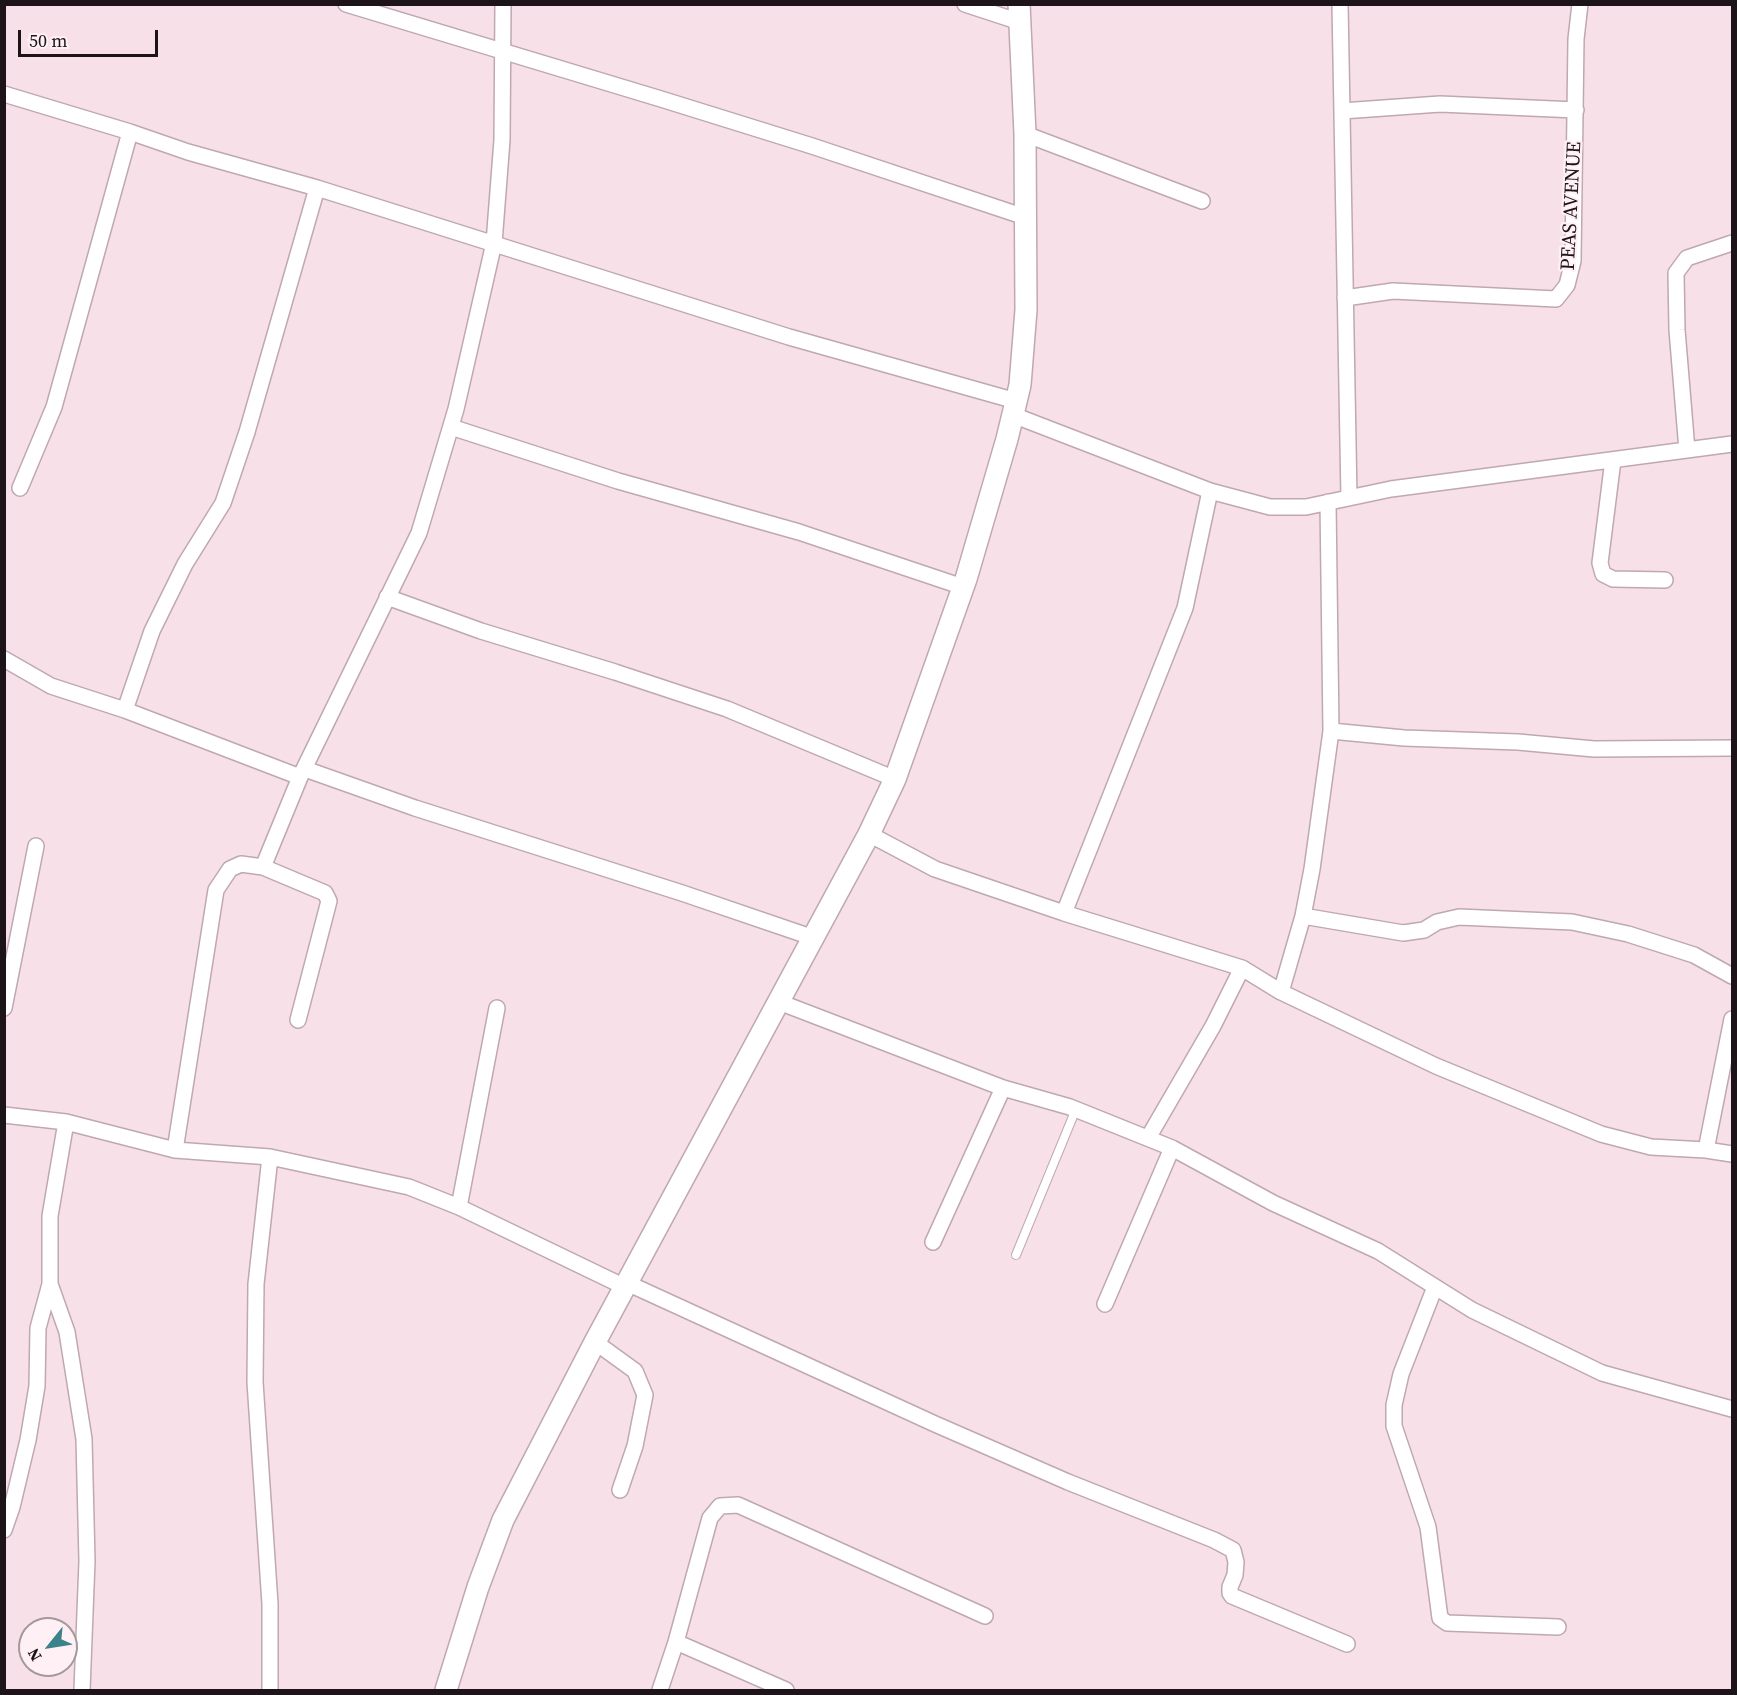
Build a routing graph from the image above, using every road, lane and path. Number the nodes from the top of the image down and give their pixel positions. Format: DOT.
graph roads {
  1 [pos="346,4"];
  2 [pos="503,4"];
  3 [pos="965,4"];
  4 [pos="1340,4"];
  5 [pos="1580,4"];
  6 [pos="1020,13"];
  7 [pos="501,50"];
  8 [pos="4,94"];
  9 [pos="1576,110"];
  10 [pos="1342,111"];
  11 [pos="130,132"];
  12 [pos="1025,134"];
  13 [pos="317,188"];
  14 [pos="1202,201"];
  15 [pos="1025,217"];
  16 [pos="494,243"];
  17 [pos="1732,243"];
  18 [pos="1346,298"];
  19 [pos="1014,408"];
  20 [pos="451,427"];
  21 [pos="1732,444"];
  22 [pos="1687,450"];
  23 [pos="1613,460"];
  24 [pos="20,488"];
  25 [pos="1209,491"];
  26 [pos="1349,498"];
  27 [pos="1328,502"];
  28 [pos="1665,580"];
  29 [pos="963,587"];
  30 [pos="387,597"];
  31 [pos="4,659"];
  32 [pos="125,710"];
  33 [pos="1330,730"];
  34 [pos="1732,748"];
  35 [pos="302,773"];
  36 [pos="895,779"];
  37 [pos="869,834"];
  38 [pos="36,846"];
  39 [pos="263,867"];
  40 [pos="1064,913"];
  41 [pos="1303,916"];
  42 [pos="814,938"];
  43 [pos="8,966"];
  44 [pos="1242,968"];
  45 [pos="1732,976"];
  46 [pos="1281,992"];
  47 [pos="779,1002"];
  48 [pos="4,1008"];
  49 [pos="497,1008"];
  50 [pos="1732,1019"];
  51 [pos="298,1020"];
  52 [pos="1003,1088"];
  53 [pos="1076,1109"];
  54 [pos="4,1115"];
  55 [pos="66,1122"];
  56 [pos="1148,1138"];
  57 [pos="1172,1148"];
  58 [pos="175,1150"];
  59 [pos="1706,1150"];
  60 [pos="1732,1154"];
  61 [pos="270,1157"];
  62 [pos="459,1207"];
  63 [pos="933,1242"];
  64 [pos="1016,1255"];
  65 [pos="50,1284"];
  66 [pos="626,1285"];
  67 [pos="1435,1287"];
  68 [pos="1105,1304"];
  69 [pos="595,1342"];
  70 [pos="1732,1409"];
  71 [pos="620,1490"];
  72 [pos="4,1530"];
  73 [pos="985,1616"];
  74 [pos="1558,1627"];
  75 [pos="676,1642"];
  76 [pos="1347,1644"];
  77 [pos="82,1690"];
  78 [pos="270,1690"];
  79 [pos="449,1690"];
  80 [pos="660,1690"];
  81 [pos="786,1690"];
  1 -- 7 [label="street"];
  2 -- 7 [label="street"];
  3 -- 6 [label="street"];
  4 -- 10 [label="street"];
  5 -- 9 [label="street, PEAS AVENUE"];
  6 -- 12 [label="street"];
  7 -- 15 [label="street"];
  7 -- 16 [label="street"];
  8 -- 11 [label="street"];
  9 -- 10 [label="street"];
  9 -- 18 [label="street, PEAS AVENUE"];
  10 -- 18 [label="street"];
  11 -- 13 [label="street"];
  11 -- 24 [label="street"];
  12 -- 14 [label="street"];
  12 -- 15 [label="street"];
  13 -- 16 [label="street"];
  13 -- 32 [label="street"];
  15 -- 19 [label="street"];
  16 -- 19 [label="street"];
  16 -- 20 [label="street"];
  17 -- 22 [label="street"];
  18 -- 26 [label="street"];
  19 -- 25 [label="street"];
  19 -- 29 [label="street"];
  20 -- 29 [label="street"];
  20 -- 30 [label="street"];
  21 -- 22 [label="street"];
  22 -- 23 [label="street"];
  23 -- 26 [label="street"];
  23 -- 28 [label="street"];
  25 -- 27 [label="street"];
  25 -- 40 [label="street"];
  26 -- 27 [label="street"];
  27 -- 33 [label="street"];
  29 -- 36 [label="street"];
  30 -- 35 [label="street"];
  30 -- 36 [label="street"];
  31 -- 32 [label="street"];
  32 -- 35 [label="street"];
  33 -- 34 [label="street"];
  33 -- 41 [label="street"];
  35 -- 39 [label="street"];
  35 -- 42 [label="street"];
  36 -- 37 [label="street"];
  37 -- 40 [label="street"];
  37 -- 42 [label="street"];
  38 -- 43 [label="street"];
  39 -- 51 [label="street"];
  39 -- 58 [label="street"];
  40 -- 44 [label="street"];
  41 -- 45 [label="street"];
  41 -- 46 [label="street"];
  42 -- 47 [label="street"];
  43 -- 48 [label="street"];
  44 -- 46 [label="street"];
  44 -- 56 [label="street"];
  46 -- 59 [label="street"];
  47 -- 52 [label="street"];
  47 -- 66 [label="street"];
  49 -- 62 [label="street"];
  50 -- 59 [label="street"];
  52 -- 53 [label="street"];
  52 -- 63 [label="street"];
  53 -- 56 [label="street"];
  53 -- 64 [label="lane"];
  54 -- 55 [label="street"];
  55 -- 58 [label="street"];
  55 -- 65 [label="street"];
  56 -- 57 [label="street"];
  57 -- 67 [label="street"];
  57 -- 68 [label="street"];
  58 -- 61 [label="street"];
  59 -- 60 [label="street"];
  61 -- 62 [label="street"];
  61 -- 78 [label="street"];
  62 -- 66 [label="street"];
  65 -- 72 [label="street"];
  65 -- 77 [label="street"];
  66 -- 69 [label="street"];
  66 -- 76 [label="street"];
  67 -- 70 [label="street"];
  67 -- 74 [label="street"];
  69 -- 71 [label="street"];
  69 -- 79 [label="street"];
  73 -- 75 [label="street"];
  75 -- 80 [label="street"];
  75 -- 81 [label="street"];
}
